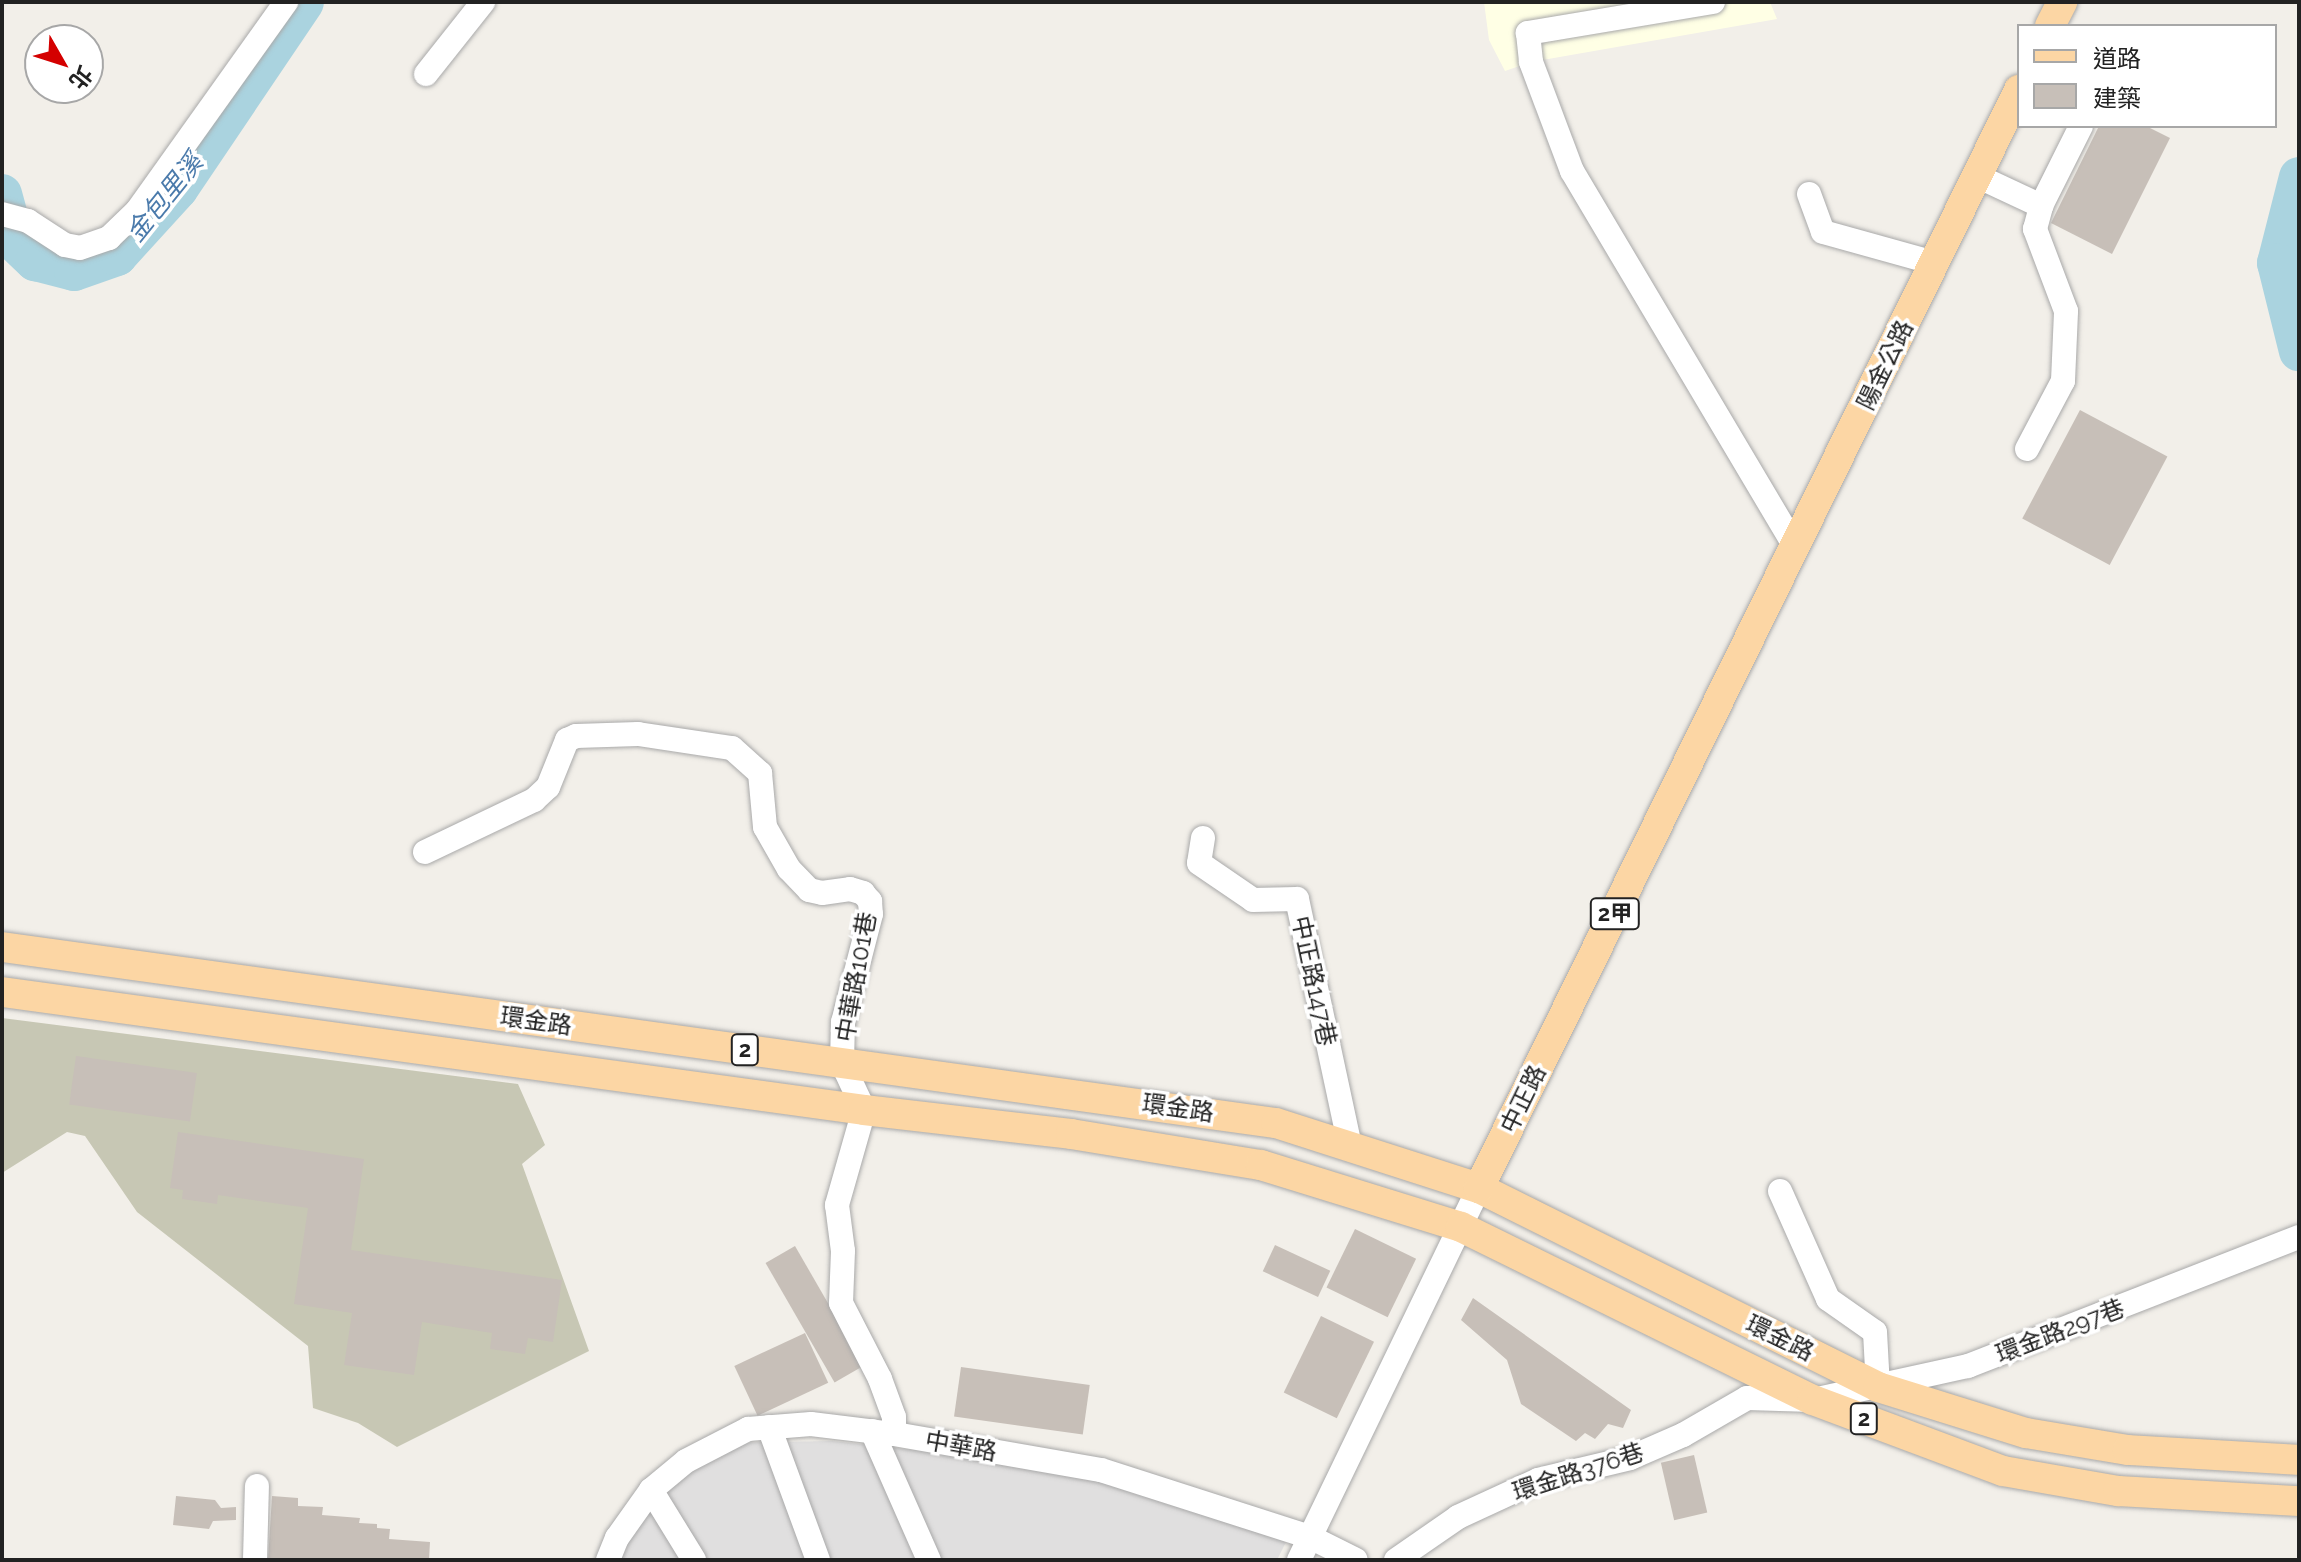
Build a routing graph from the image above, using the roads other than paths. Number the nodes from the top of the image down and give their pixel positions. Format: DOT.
graph roads {
  1 [pos="286,2"];
  2 [pos="483,2"];
  3 [pos="1713,2"];
  4 [pos="426,74"];
  5 [pos="2017,94"];
  6 [pos="2080,128"];
  7 [pos="1977,176"];
  8 [pos="1809,194"];
  9 [pos="2041,206"];
  10 [pos="9,216"];
  11 [pos="1935,263"];
  12 [pos="2027,449"];
  13 [pos="1796,548"];
  14 [pos="1751,639"];
  15 [pos="1203,838"];
  16 [pos="425,852"];
  17 [pos="2,947"];
  18 [pos="2,992"];
  19 [pos="842,1063"];
  20 [pos="864,1110"];
  21 [pos="1350,1147"];
  22 [pos="1479,1188"];
  23 [pos="1780,1191"];
  24 [pos="1461,1227"];
  25 [pos="2299,1237"];
  26 [pos="1878,1387"];
  27 [pos="1813,1400"];
  28 [pos="769,1427"];
  29 [pos="883,1432"];
  30 [pos="2299,1460"];
  31 [pos="257,1486"];
  32 [pos="651,1490"];
  33 [pos="2299,1501"];
  34 [pos="1310,1537"];
  35 [pos="255,1560"];
  36 [pos="608,1560"];
  37 [pos="694,1560"];
  38 [pos="818,1560"];
  39 [pos="929,1560"];
  40 [pos="1299,1560"];
  41 [pos="1356,1560"];
  42 [pos="1396,1560"];
  1 -- 10 [label="street"];
  2 -- 4 [label="street"];
  3 -- 13 [label="street"];
  5 -- 7 [label="main road, 陽金公路 / 2甲"];
  6 -- 9 [label="street"];
  7 -- 9 [label="street"];
  7 -- 11 [label="main road, 陽金公路 / 2甲"];
  8 -- 11 [label="street"];
  9 -- 12 [label="street"];
  11 -- 13 [label="main road, 陽金公路 / 2甲"];
  13 -- 14 [label="main road, 陽金公路 / 2甲"];
  14 -- 22 [label="main road, 中正路 / 2甲"];
  15 -- 21 [label="street, 中正路147巷"];
  16 -- 19 [label="street, 中華路101巷"];
  17 -- 19 [label="main road, 環金路 / 2"];
  18 -- 20 [label="main road, 環金路 / 2"];
  19 -- 20 [label="street, 中華路101巷"];
  19 -- 21 [label="main road, 環金路 / 2"];
  20 -- 24 [label="main road, 環金路 / 2"];
  20 -- 29 [label="street"];
  21 -- 22 [label="main road, 環金路 / 2"];
  22 -- 24 [label="street, 中正路"];
  22 -- 26 [label="main road, 環金路 / 2"];
  23 -- 26 [label="street"];
  24 -- 27 [label="main road, 環金路 / 2"];
  24 -- 34 [label="street, 中正路"];
  25 -- 26 [label="street, 環金路297巷"];
  26 -- 27 [label="street, 環金路297巷"];
  26 -- 30 [label="main road, 環金路 / 2"];
  27 -- 33 [label="main road, 環金路 / 2"];
  27 -- 42 [label="street, 環金路376巷"];
  28 -- 29 [label="street, 中華路"];
  28 -- 32 [label="street, 中華路"];
  28 -- 38 [label="street"];
  29 -- 34 [label="street, 中華路"];
  29 -- 39 [label="street"];
  31 -- 35 [label="street"];
  32 -- 36 [label="street, 中華路"];
  32 -- 37 [label="street"];
  34 -- 40 [label="street, 中正路"];
  34 -- 41 [label="street, 中華路"];
}
